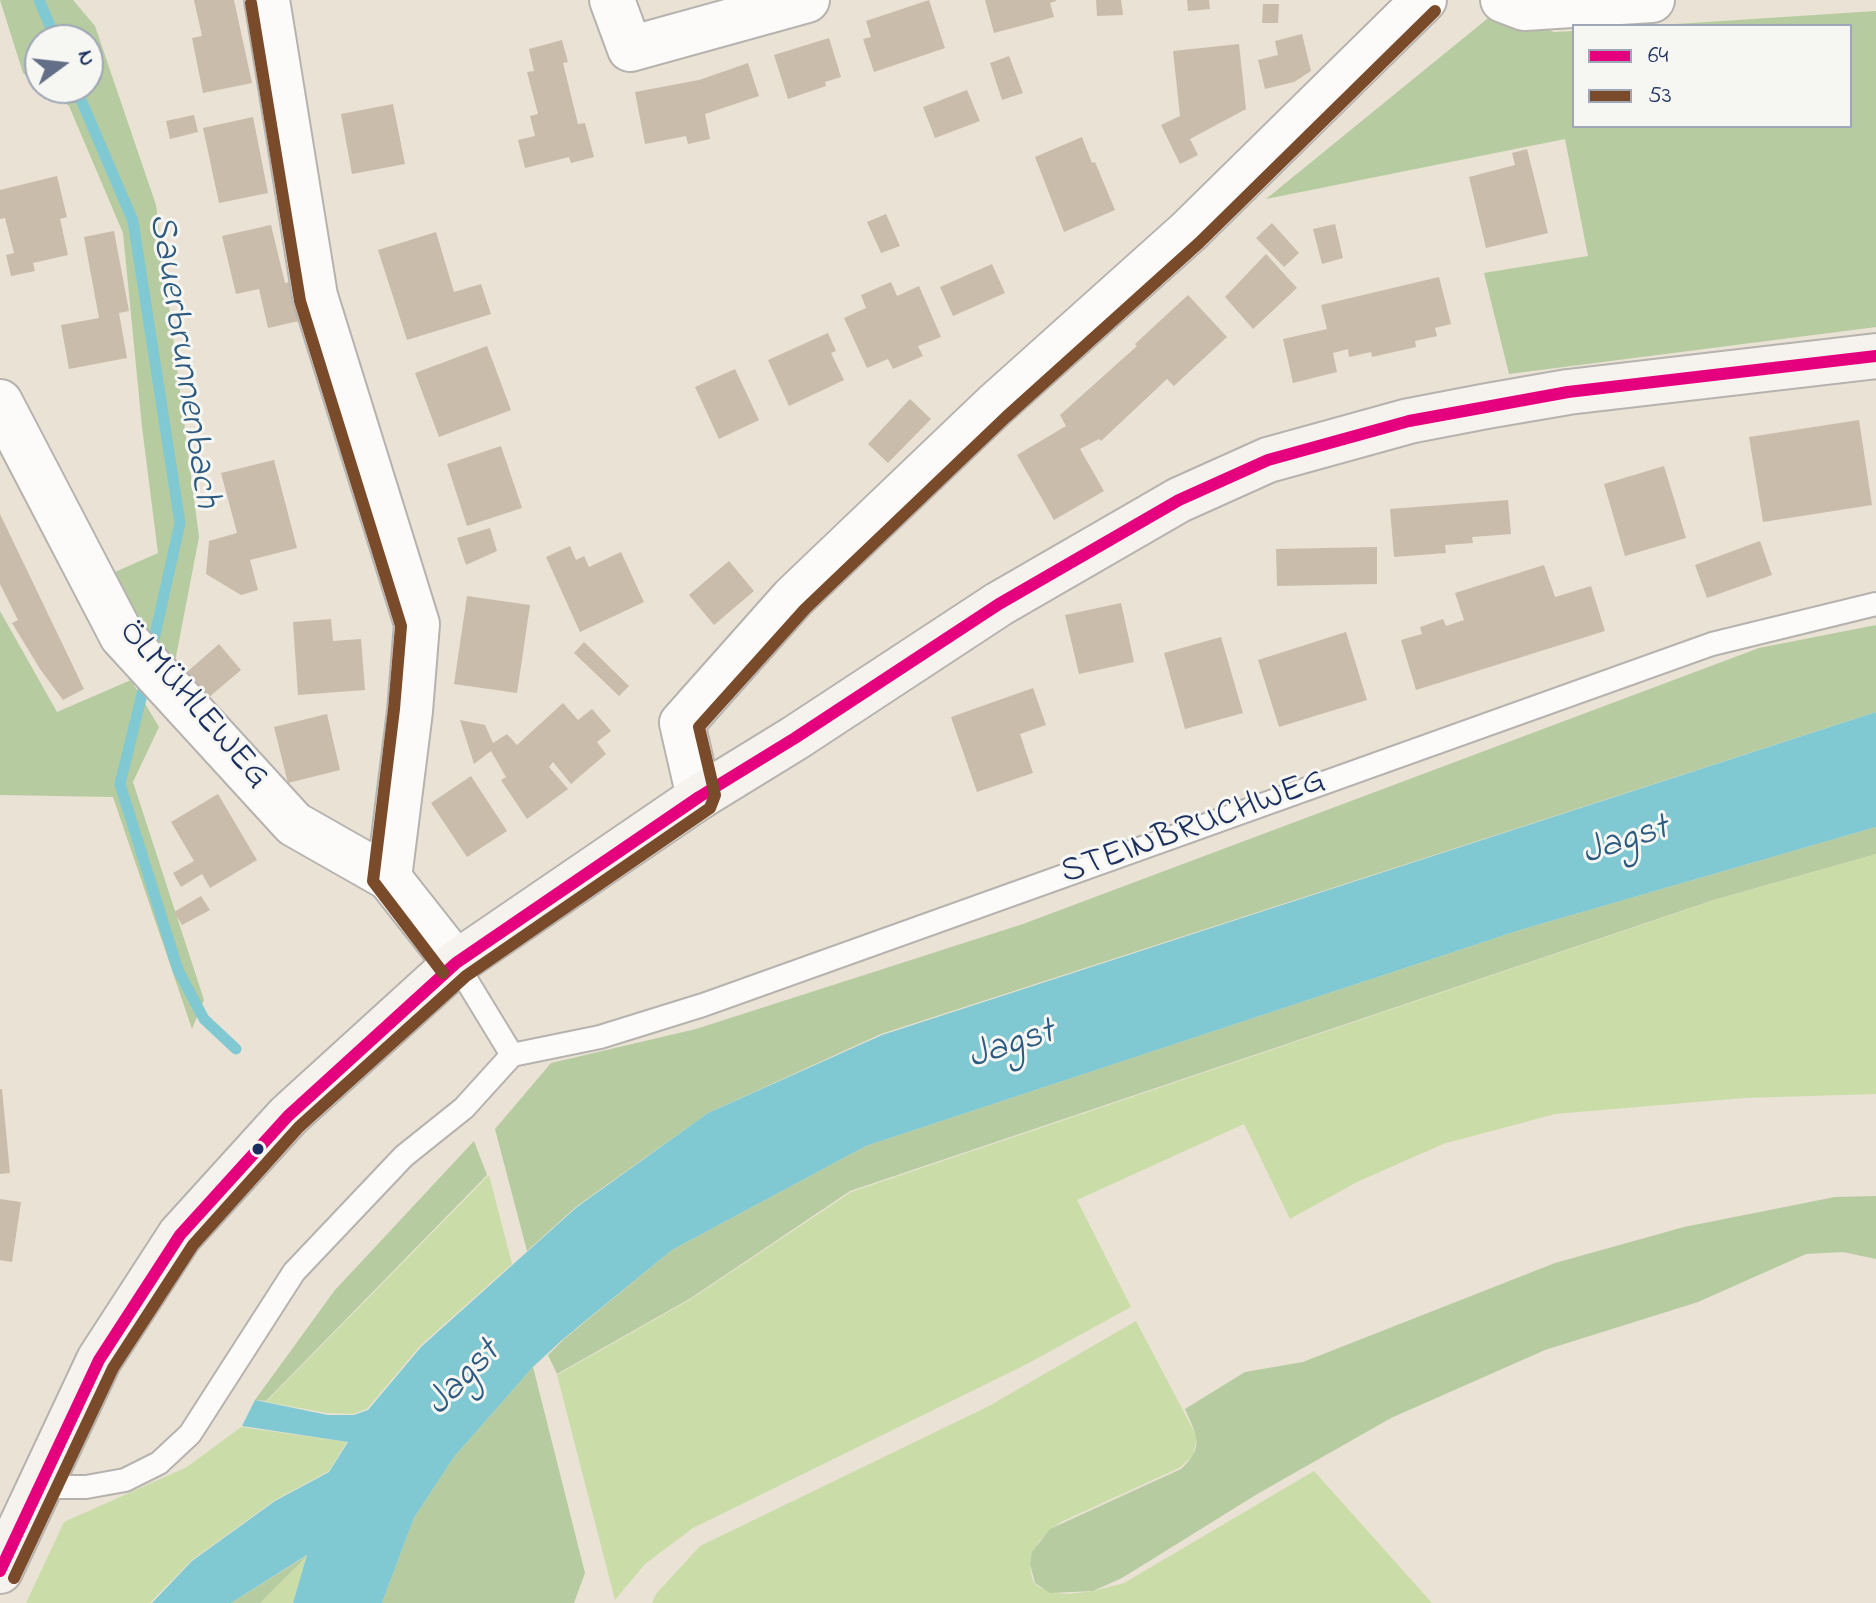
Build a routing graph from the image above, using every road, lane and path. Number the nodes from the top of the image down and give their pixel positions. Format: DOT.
graph roads {
  1 [pos="267,0"];
  2 [pos="612,0"];
  3 [pos="807,0"];
  4 [pos="1424,0"];
  5 [pos="1503,0"];
  6 [pos="1652,0"];
  7 [pos="1876,356"];
  8 [pos="0,402"];
  9 [pos="1876,604"];
  10 [pos="699,797"];
  11 [pos="389,878"];
  12 [pos="456,963"];
  13 [pos="512,1055"];
  14 [pos="41,1487"];
  15 [pos="3,1561"];
  1 -- 11 [label="street"];
  2 -- 3 [label="street"];
  4 -- 10 [label="street"];
  5 -- 6 [label="street"];
  7 -- 10 [label="main road"];
  8 -- 11 [label="street, ÖLMÜHLEWEG"];
  9 -- 13 [label="lane, STEINBRUCHWEG"];
  10 -- 12 [label="main road"];
  11 -- 12 [label="street"];
  12 -- 13 [label="lane"];
  12 -- 14 [label="main road"];
  13 -- 14 [label="lane"];
  14 -- 15 [label="main road"];
}
